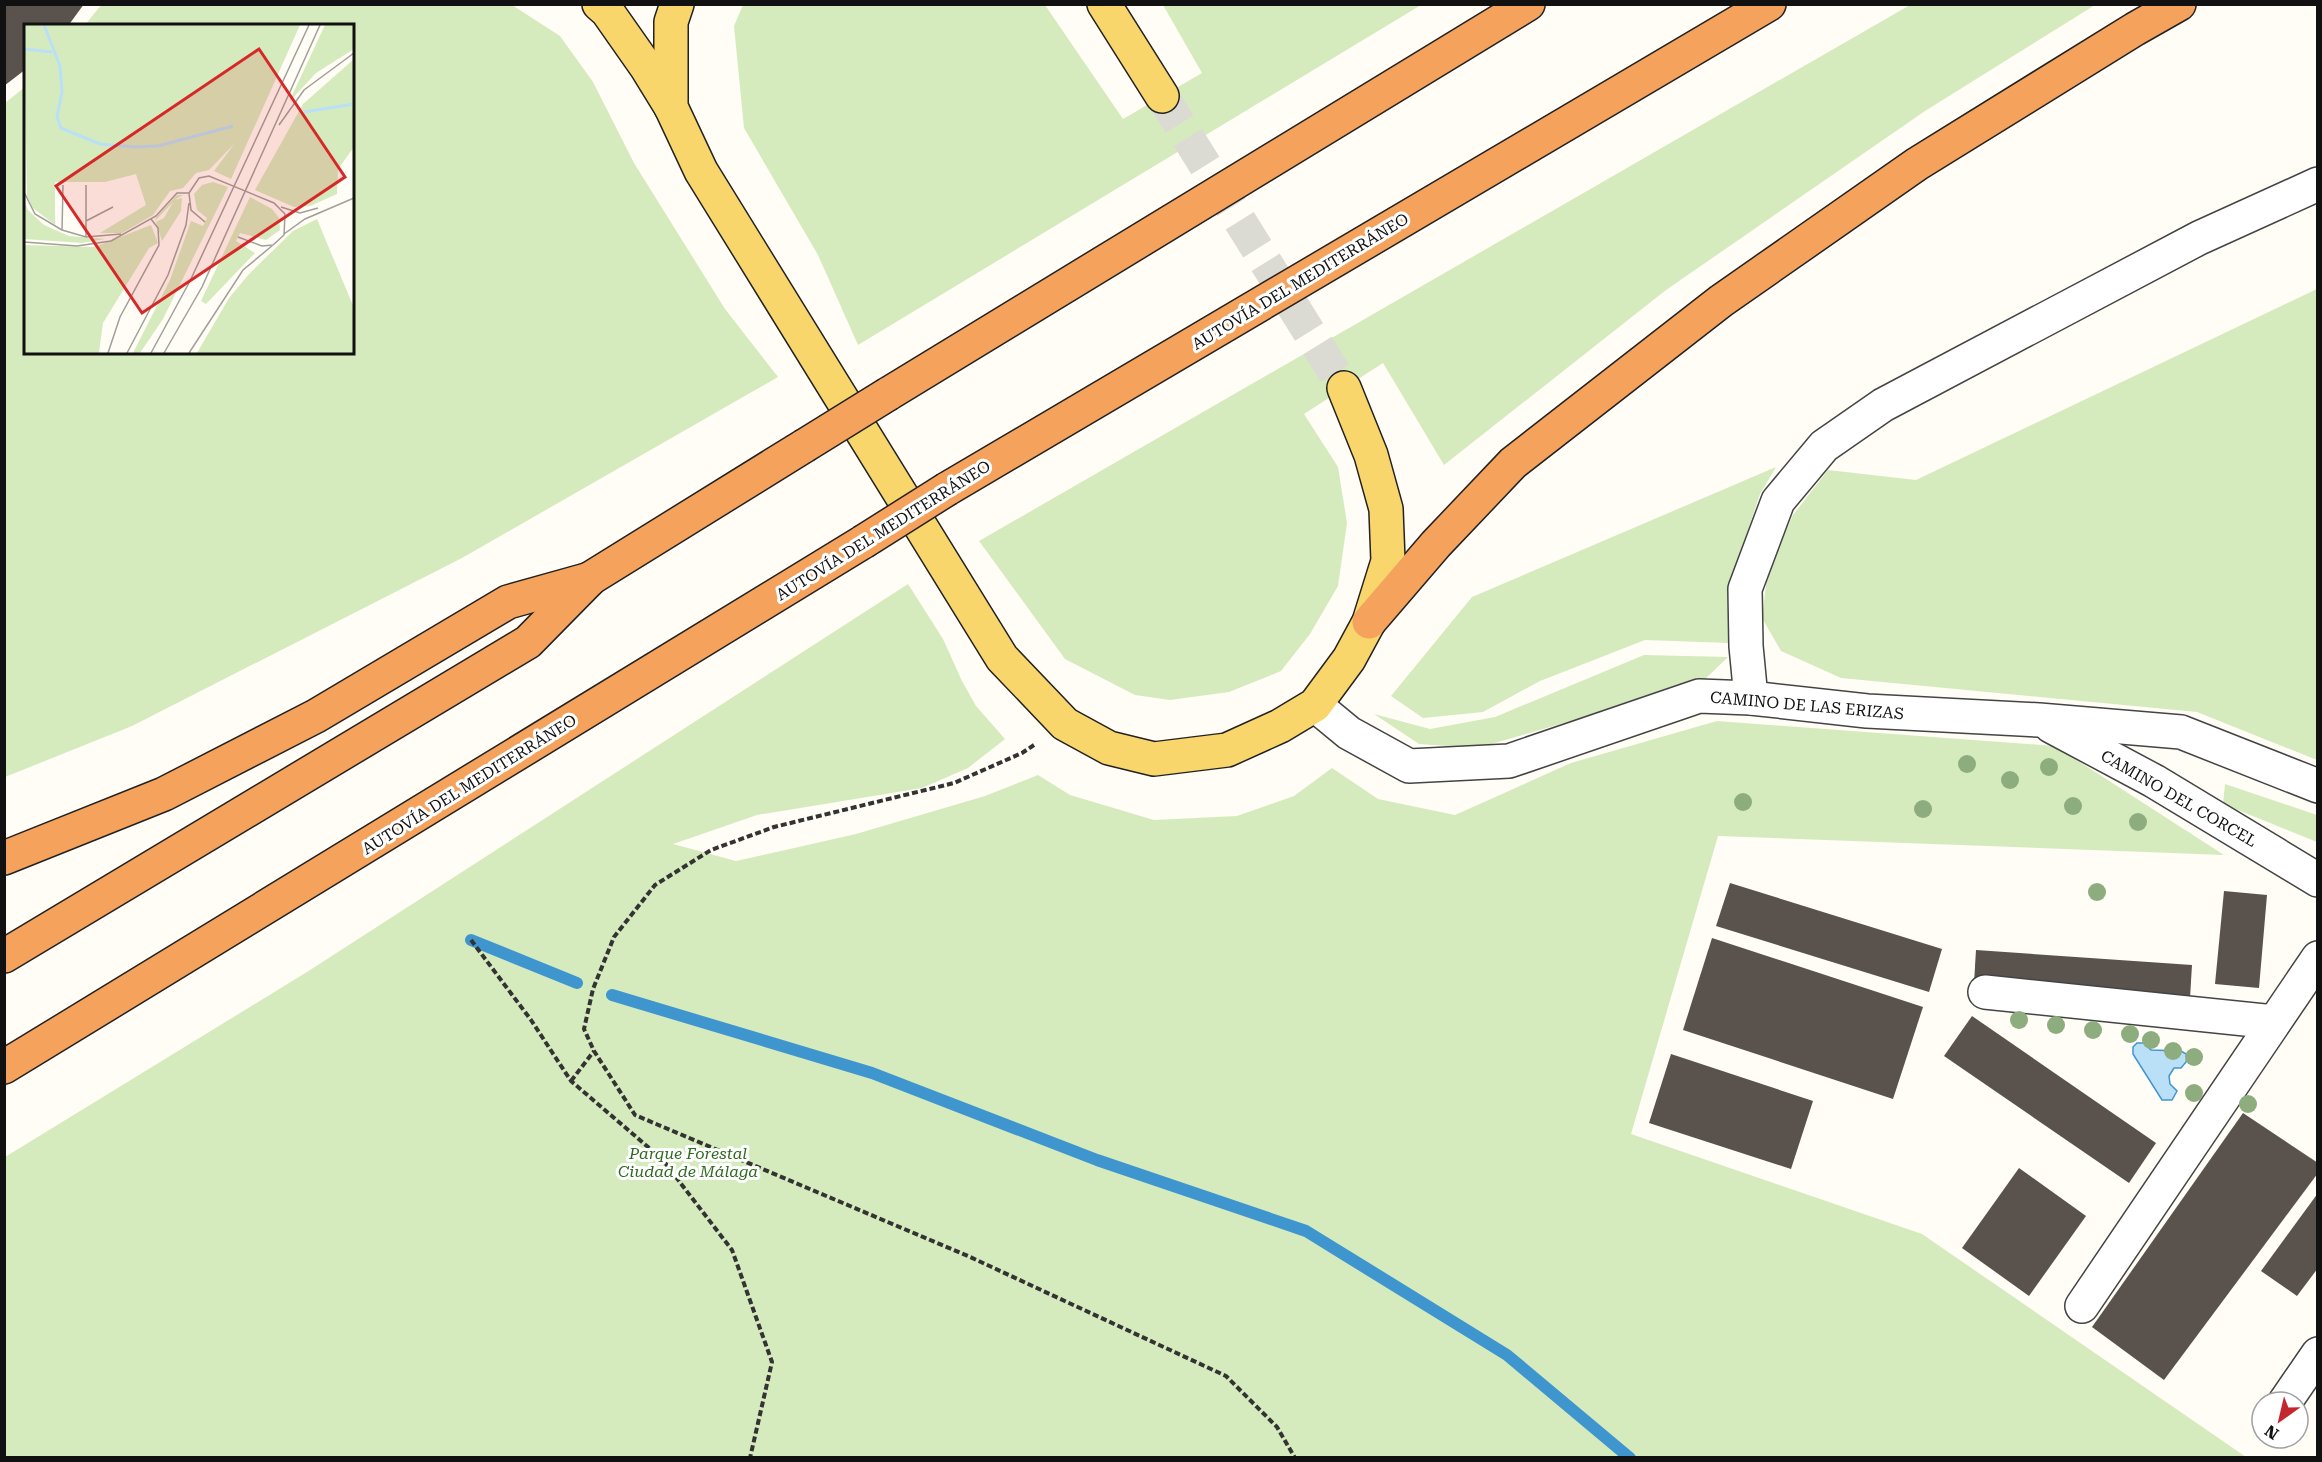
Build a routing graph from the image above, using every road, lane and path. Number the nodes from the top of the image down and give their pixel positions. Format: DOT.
graph roads {
  1 [pos="599,4"];
  2 [pos="677,4"];
  3 [pos="1104,4"];
  4 [pos="1528,4"];
  5 [pos="1769,4"];
  6 [pos="2180,4"];
  7 [pos="1162,96"];
  8 [pos="671,108"];
  9 [pos="2318,184"];
  10 [pos="1344,388"];
  11 [pos="591,578"];
  12 [pos="1369,622"];
  13 [pos="1751,698"];
  14 [pos="1315,705"];
  15 [pos="2039,720"];
  16 [pos="1065,724"];
  17 [pos="2318,786"];
  18 [pos="4,858"];
  19 [pos="2318,880"];
  20 [pos="471,940"];
  21 [pos="4,956"];
  22 [pos="2318,958"];
  23 [pos="1985,992"];
  24 [pos="2274,1022"];
  25 [pos="594,1051"];
  26 [pos="4,1067"];
  27 [pos="571,1081"];
  28 [pos="2082,1306"];
  29 [pos="2318,1354"];
  30 [pos="2292,1390"];
  31 [pos="750,1458"];
  32 [pos="1295,1458"];
  1 -- 8 [label="main road"];
  2 -- 8 [label="main road"];
  3 -- 7 [label="main road"];
  4 -- 11 [label="highway, bridge"];
  5 -- 26 [label="highway, AUTOVÍA DEL MEDITERRÁNEO, bridge"];
  6 -- 12 [label="highway"];
  8 -- 16 [label="main road"];
  9 -- 13 [label="street"];
  10 -- 12 [label="main road"];
  11 -- 18 [label="highway"];
  11 -- 21 [label="highway"];
  12 -- 14 [label="main road"];
  13 -- 14 [label="street, CAMINO DE LAS ERIZAS"];
  13 -- 15 [label="street, CAMINO DE LAS ERIZAS"];
  14 -- 16 [label="main road"];
  15 -- 17 [label="street, CAMINO DE LAS ERIZAS"];
  15 -- 19 [label="street, CAMINO DEL CORCEL"];
  16 -- 25 [label="path"];
  20 -- 27 [label="path"];
  22 -- 24 [label="street"];
  23 -- 24 [label="street"];
  24 -- 28 [label="street"];
  25 -- 27 [label="path"];
  25 -- 32 [label="path"];
  27 -- 31 [label="path"];
  29 -- 30 [label="street"];
}
